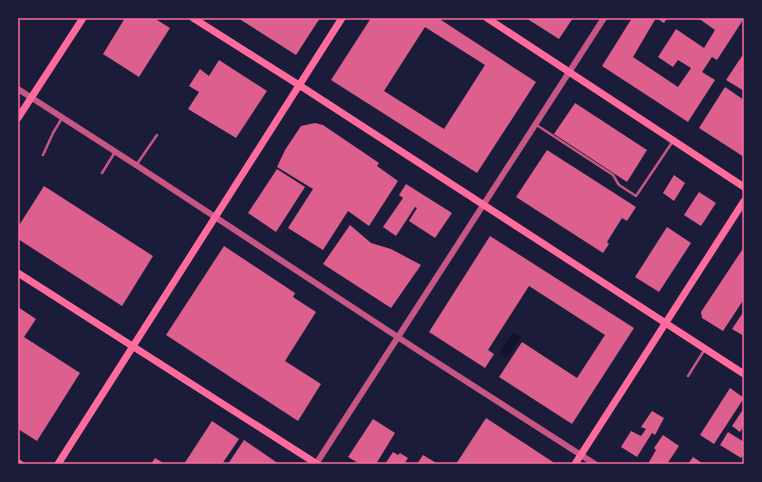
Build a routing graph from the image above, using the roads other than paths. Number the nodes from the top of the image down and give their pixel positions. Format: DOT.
graph roads {
  1 [pos="83,18"];
  2 [pos="193,18"];
  3 [pos="342,18"];
  4 [pos="487,18"];
  5 [pos="604,18"];
  6 [pos="569,72"];
  7 [pos="299,85"];
  8 [pos="18,89"];
  9 [pos="31,97"];
  10 [pos="18,118"];
  11 [pos="63,118"];
  12 [pos="535,124"];
  13 [pos="157,135"];
  14 [pos="674,141"];
  15 [pos="115,152"];
  16 [pos="43,155"];
  17 [pos="136,165"];
  18 [pos="102,173"];
  19 [pos="744,187"];
  20 [pos="744,201"];
  21 [pos="483,204"];
  22 [pos="215,217"];
  23 [pos="18,273"];
  24 [pos="665,323"];
  25 [pos="398,336"];
  26 [pos="132,347"];
  27 [pos="705,349"];
  28 [pos="744,374"];
  29 [pos="688,376"];
  30 [pos="581,455"];
  31 [pos="58,464"];
  32 [pos="316,464"];
  33 [pos="575,464"];
  34 [pos="595,464"];
  1 -- 9 [label="main road"];
  2 -- 7 [label="main road"];
  3 -- 7 [label="main road"];
  4 -- 6 [label="main road"];
  5 -- 6 [label="street"];
  6 -- 12 [label="street"];
  6 -- 14 [label="main road"];
  7 -- 21 [label="main road"];
  7 -- 22 [label="main road"];
  8 -- 9 [label="street"];
  9 -- 10 [label="main road"];
  9 -- 11 [label="street"];
  11 -- 15 [label="street"];
  11 -- 16 [label="lane"];
  12 -- 14 [label="lane"];
  12 -- 21 [label="street"];
  13 -- 17 [label="lane"];
  14 -- 19 [label="main road"];
  15 -- 17 [label="street"];
  15 -- 18 [label="lane"];
  17 -- 22 [label="street"];
  20 -- 24 [label="main road"];
  21 -- 24 [label="main road"];
  21 -- 25 [label="street"];
  22 -- 25 [label="street"];
  22 -- 26 [label="main road"];
  23 -- 26 [label="main road"];
  24 -- 27 [label="main road"];
  24 -- 30 [label="main road"];
  25 -- 30 [label="street"];
  25 -- 32 [label="street"];
  26 -- 31 [label="main road"];
  26 -- 32 [label="main road"];
  27 -- 28 [label="main road"];
  27 -- 29 [label="lane"];
  30 -- 33 [label="main road"];
  30 -- 34 [label="street"];
}
